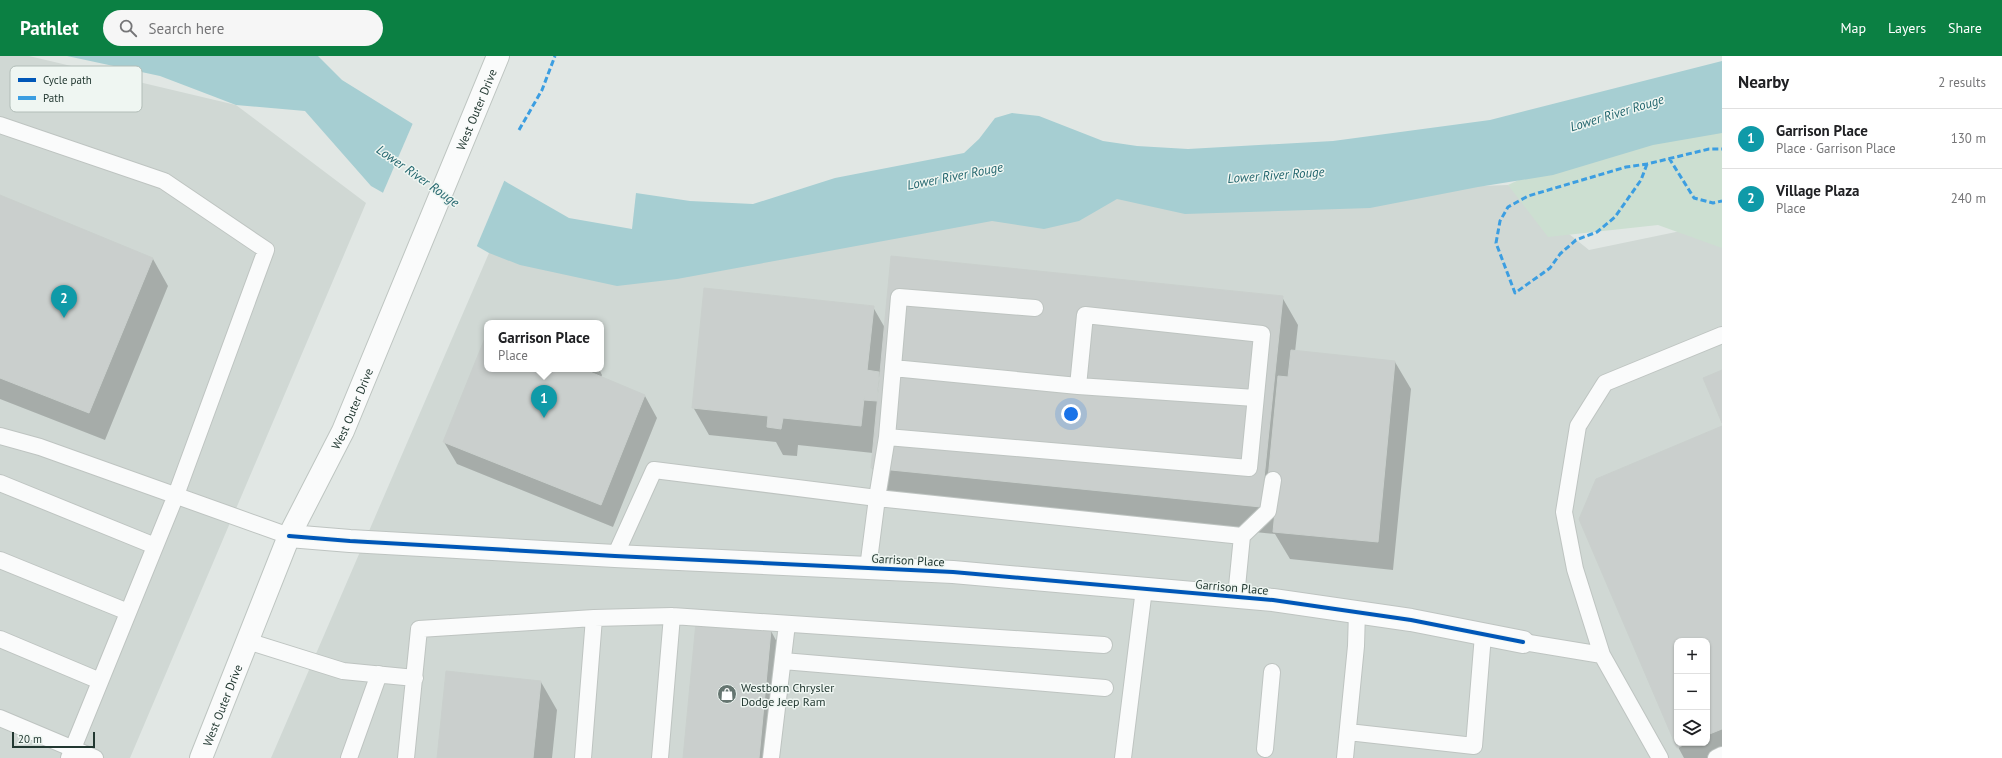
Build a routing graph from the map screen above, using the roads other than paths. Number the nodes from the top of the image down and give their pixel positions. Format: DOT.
graph roads {
  1 [pos="498,56"];
  2 [pos="0,125"];
  3 [pos="1034,308"];
  4 [pos="1722,335"];
  5 [pos="893,368"];
  6 [pos="1078,386"];
  7 [pos="1255,398"];
  8 [pos="0,436"];
  9 [pos="887,437"];
  10 [pos="1273,480"];
  11 [pos="0,483"];
  12 [pos="176,495"];
  13 [pos="877,498"];
  14 [pos="289,536"];
  15 [pos="1242,536"];
  16 [pos="155,546"];
  17 [pos="615,556"];
  18 [pos="0,560"];
  19 [pos="868,568"];
  20 [pos="1144,589"];
  21 [pos="1236,597"];
  22 [pos="1357,611"];
  23 [pos="128,612"];
  24 [pos="672,616"];
  25 [pos="594,618"];
  26 [pos="787,624"];
  27 [pos="1483,635"];
  28 [pos="0,639"];
  29 [pos="248,641"];
  30 [pos="1523,642"];
  31 [pos="1104,645"];
  32 [pos="1602,655"];
  33 [pos="783,661"];
  34 [pos="1272,672"];
  35 [pos="379,674"];
  36 [pos="415,678"];
  37 [pos="100,681"];
  38 [pos="1105,688"];
  39 [pos="0,718"];
  40 [pos="1348,732"];
  41 [pos="1265,749"];
  42 [pos="71,753"];
  43 [pos="1722,755"];
  44 [pos="95,758"];
  45 [pos="201,758"];
  46 [pos="349,758"];
  47 [pos="406,758"];
  48 [pos="583,758"];
  49 [pos="660,758"];
  50 [pos="771,758"];
  51 [pos="1123,758"];
  52 [pos="1345,758"];
  53 [pos="1660,758"];
  54 [pos="1716,758"];
  1 -- 14 [label="street, West Outer Drive"];
  2 -- 12 [label="lane"];
  3 -- 5 [label="lane"];
  4 -- 32 [label="lane"];
  5 -- 6 [label="lane"];
  5 -- 9 [label="lane"];
  6 -- 7 [label="lane"];
  6 -- 7 [label="lane"];
  7 -- 9 [label="lane"];
  8 -- 12 [label="lane"];
  9 -- 13 [label="lane"];
  10 -- 15 [label="lane"];
  11 -- 16 [label="lane"];
  12 -- 14 [label="lane"];
  12 -- 16 [label="lane"];
  13 -- 15 [label="lane"];
  13 -- 17 [label="lane"];
  13 -- 19 [label="lane"];
  14 -- 17 [label="street, Garrison Place"];
  14 -- 29 [label="street, West Outer Drive"];
  15 -- 21 [label="lane"];
  16 -- 23 [label="lane"];
  17 -- 19 [label="street, Garrison Place"];
  18 -- 23 [label="lane"];
  19 -- 20 [label="street, Garrison Place"];
  20 -- 21 [label="street, Garrison Place"];
  20 -- 51 [label="lane"];
  21 -- 22 [label="street, Garrison Place"];
  22 -- 27 [label="street, Garrison Place"];
  22 -- 40 [label="lane"];
  23 -- 37 [label="lane"];
  24 -- 25 [label="lane"];
  24 -- 26 [label="lane"];
  24 -- 49 [label="lane"];
  25 -- 36 [label="lane"];
  25 -- 48 [label="lane"];
  26 -- 31 [label="lane"];
  26 -- 33 [label="lane"];
  27 -- 30 [label="street, Garrison Place"];
  27 -- 40 [label="lane"];
  28 -- 37 [label="lane"];
  29 -- 35 [label="lane"];
  29 -- 45 [label="street, West Outer Drive"];
  30 -- 32 [label="lane"];
  32 -- 53 [label="lane"];
  33 -- 38 [label="lane"];
  33 -- 50 [label="lane"];
  34 -- 41 [label="lane"];
  35 -- 36 [label="lane"];
  35 -- 46 [label="lane"];
  36 -- 47 [label="lane"];
  37 -- 42 [label="lane"];
  39 -- 42 [label="lane"];
  40 -- 52 [label="lane"];
  42 -- 44 [label="lane"];
  43 -- 54 [label="lane"];
}
